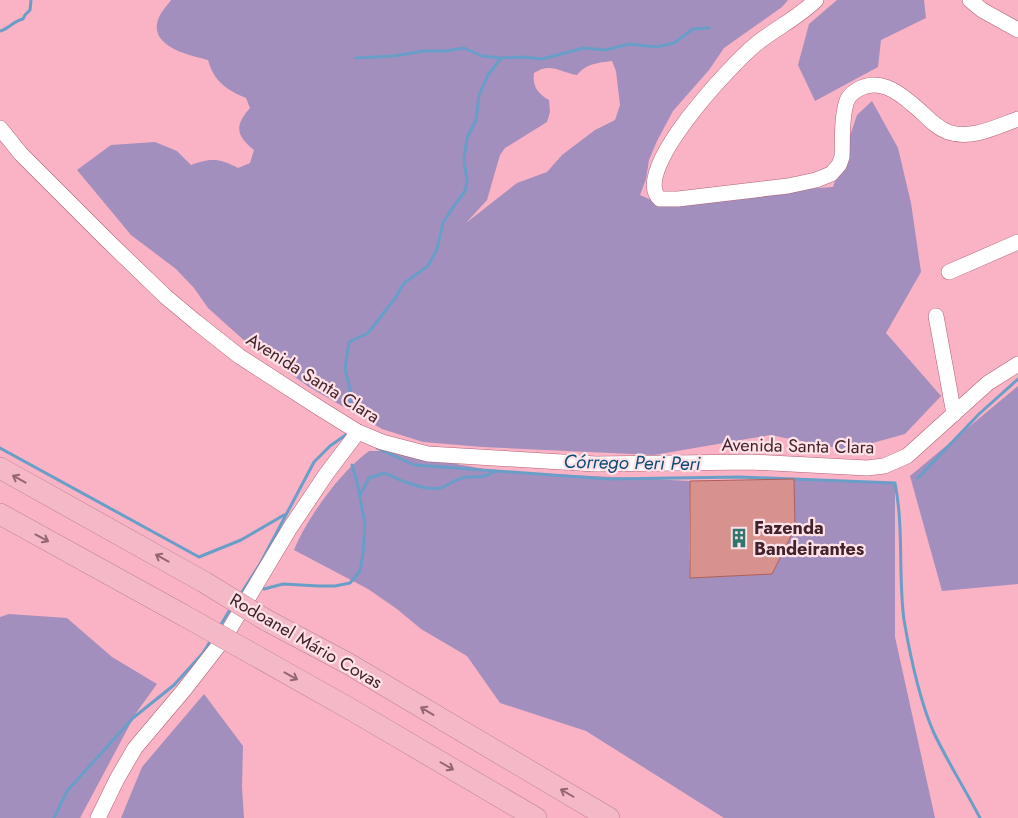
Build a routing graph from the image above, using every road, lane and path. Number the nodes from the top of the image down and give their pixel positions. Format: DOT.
graph roads {
  1 [pos="816,0"];
  2 [pos="970,0"];
  3 [pos="1018,30"];
  4 [pos="1018,119"];
  5 [pos="0,128"];
  6 [pos="1018,242"];
  7 [pos="949,272"];
  8 [pos="936,316"];
  9 [pos="1018,364"];
  10 [pos="954,414"];
  11 [pos="358,432"];
  12 [pos="0,468"];
  13 [pos="0,514"];
  14 [pos="98,818"];
  15 [pos="536,818"];
  16 [pos="609,818"];
  1 -- 4 [label="street"];
  2 -- 3 [label="street"];
  5 -- 11 [label="street, Avenida Santa Clara"];
  6 -- 7 [label="street"];
  8 -- 10 [label="street"];
  9 -- 10 [label="street, Avenida Santa Clara"];
  10 -- 11 [label="street, Avenida Santa Clara"];
  11 -- 14 [label="street"];
  16 -- 12 [label="highway, Rodoanel Mário Covas, one-way, bridge"];
  13 -- 15 [label="highway, Rodoanel Mário Covas, one-way, bridge"];
}
